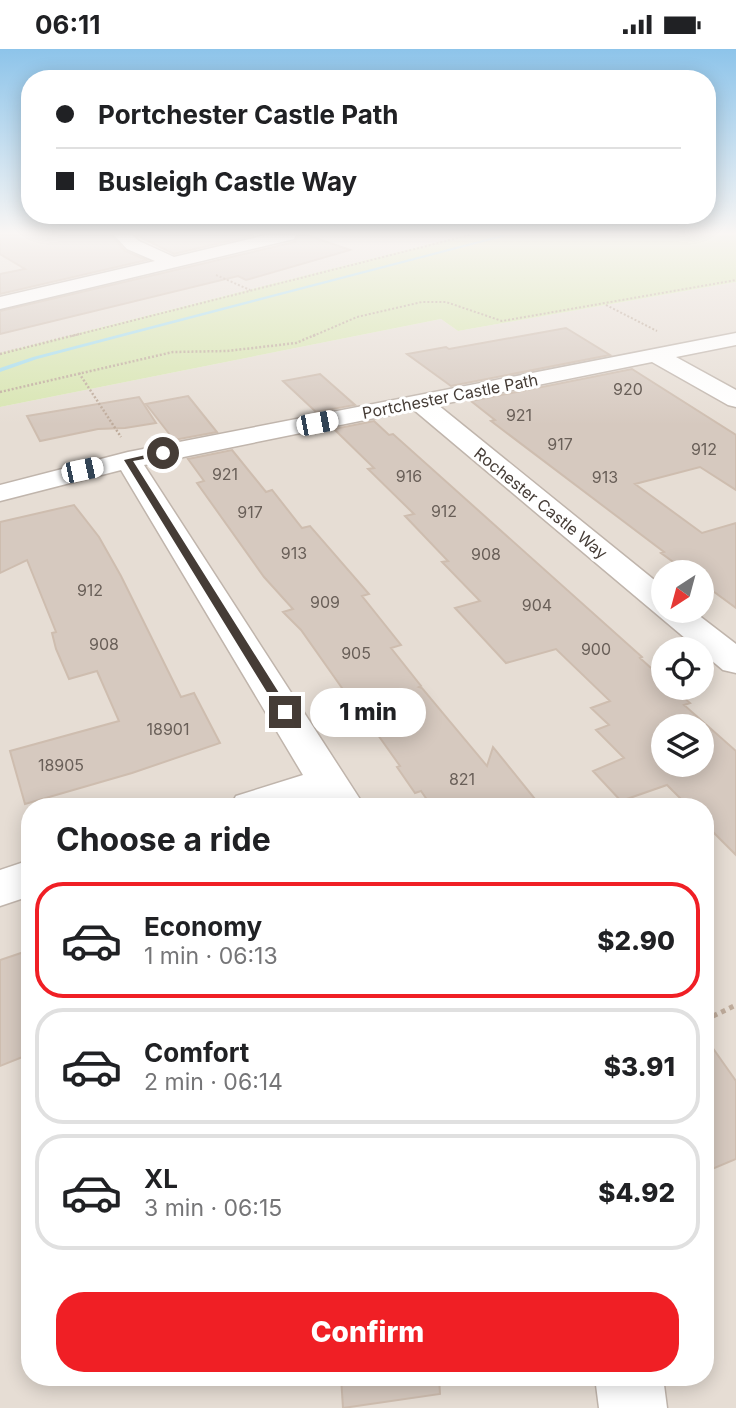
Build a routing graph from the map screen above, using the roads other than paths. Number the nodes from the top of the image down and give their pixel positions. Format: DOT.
graph roads {
  1 [pos="20,298"];
  2 [pos="0,303"];
  3 [pos="736,339"];
  4 [pos="660,345"];
  5 [pos="736,400"];
  6 [pos="419,403"];
  7 [pos="125,449"];
  8 [pos="0,493"];
  9 [pos="651,593"];
  10 [pos="688,623"];
  11 [pos="736,662"];
  12 [pos="336,794"];
  13 [pos="310,798"];
  14 [pos="21,881"];
  15 [pos="0,888"];
  16 [pos="630,1386"];
  17 [pos="633,1408"];
  1 -- 2 [label="street"];
  3 -- 4 [label="street, Portchester Castle Path"];
  4 -- 5 [label="street"];
  4 -- 6 [label="street, Portchester Castle Path"];
  6 -- 7 [label="street, Portchester Castle Path"];
  6 -- 9 [label="street, Rochester Castle Way"];
  7 -- 8 [label="street, Portchester Castle Path"];
  7 -- 12 [label="street"];
  10 -- 11 [label="street"];
  12 -- 13 [label="street"];
  14 -- 15 [label="street"];
  16 -- 17 [label="street"];
}
